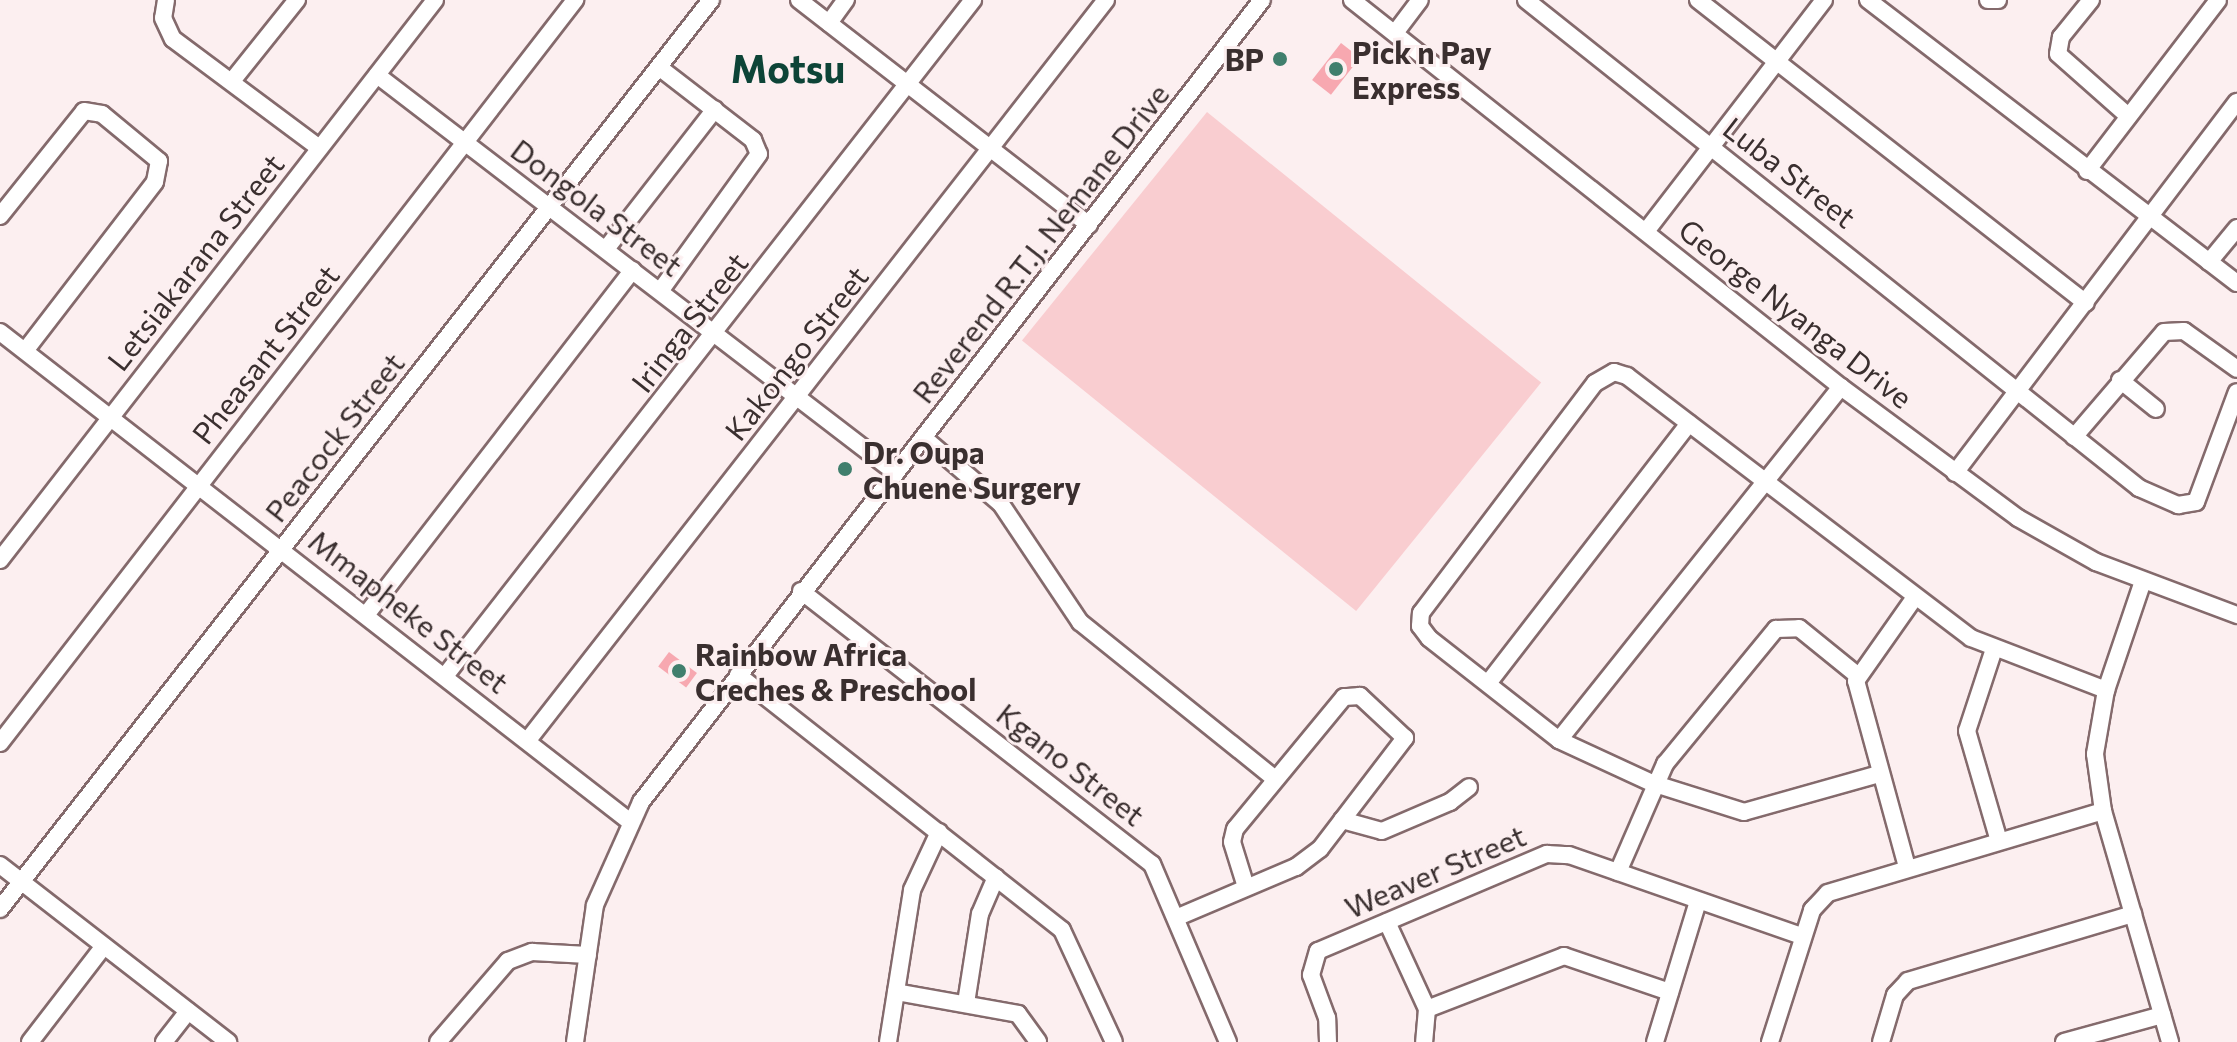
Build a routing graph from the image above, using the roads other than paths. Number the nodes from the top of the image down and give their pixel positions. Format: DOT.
graph roads {
  1 [pos="166,0"];
  2 [pos="297,0"];
  3 [pos="435,0"];
  4 [pos="575,0"];
  5 [pos="711,0"];
  6 [pos="799,0"];
  7 [pos="846,0"];
  8 [pos="973,0"];
  9 [pos="1106,0"];
  10 [pos="1262,0"];
  11 [pos="1270,0"];
  12 [pos="1352,0"];
  13 [pos="1420,0"];
  14 [pos="1526,0"];
  15 [pos="1698,0"];
  16 [pos="1824,0"];
  17 [pos="1868,0"];
  18 [pos="1988,0"];
  19 [pos="1998,0"];
  20 [pos="2091,0"];
  21 [pos="2218,0"];
  22 [pos="829,23"];
  23 [pos="1395,33"];
  24 [pos="1777,62"];
  25 [pos="660,68"];
  26 [pos="377,75"];
  27 [pos="232,81"];
  28 [pos="908,85"];
  29 [pos="1195,87"];
  30 [pos="2237,102"];
  31 [pos="715,109"];
  32 [pos="2128,116"];
  33 [pos="466,142"];
  34 [pos="1712,146"];
  35 [pos="319,148"];
  36 [pos="990,151"];
  37 [pos="2087,171"];
  38 [pos="549,206"];
  39 [pos="0,216"];
  40 [pos="2149,219"];
  41 [pos="1089,225"];
  42 [pos="2237,228"];
  43 [pos="1647,230"];
  44 [pos="606,249"];
  45 [pos="2209,262"];
  46 [pos="633,270"];
  47 [pos="2237,283"];
  48 [pos="661,290"];
  49 [pos="2086,303"];
  50 [pos="0,332"];
  51 [pos="716,334"];
  52 [pos="25,351"];
  53 [pos="2237,369"];
  54 [pos="2120,380"];
  55 [pos="1841,387"];
  56 [pos="2018,390"];
  57 [pos="2237,392"];
  58 [pos="796,397"];
  59 [pos="2156,409"];
  60 [pos="109,416"];
  61 [pos="1689,423"];
  62 [pos="2074,437"];
  63 [pos="924,438"];
  64 [pos="896,473"];
  65 [pos="1955,473"];
  66 [pos="1765,482"];
  67 [pos="199,484"];
  68 [pos="283,548"];
  69 [pos="0,560"];
  70 [pos="2143,581"];
  71 [pos="801,591"];
  72 [pos="1915,597"];
  73 [pos="366,615"];
  74 [pos="2237,615"];
  75 [pos="1993,652"];
  76 [pos="738,675"];
  77 [pos="1857,675"];
  78 [pos="445,676"];
  79 [pos="1489,682"];
  80 [pos="2106,690"];
  81 [pos="528,740"];
  82 [pos="1559,740"];
  83 [pos="0,743"];
  84 [pos="1879,774"];
  85 [pos="1275,779"];
  86 [pos="1652,783"];
  87 [pos="1469,787"];
  88 [pos="2103,811"];
  89 [pos="1342,820"];
  90 [pos="629,821"];
  91 [pos="939,832"];
  92 [pos="1999,841"];
  93 [pos="0,865"];
  94 [pos="1907,867"];
  95 [pos="1618,872"];
  96 [pos="996,877"];
  97 [pos="22,881"];
  98 [pos="1246,887"];
  99 [pos="1698,901"];
  100 [pos="0,909"];
  101 [pos="2133,914"];
  102 [pos="1178,917"];
  103 [pos="1387,922"];
  104 [pos="1802,936"];
  105 [pos="104,946"];
  106 [pos="588,955"];
  107 [pos="896,992"];
  108 [pos="1670,992"];
  109 [pos="966,1003"];
  110 [pos="1427,1009"];
  111 [pos="188,1011"];
  112 [pos="2162,1015"];
  113 [pos="30,1042"];
  114 [pos="164,1042"];
  115 [pos="228,1042"];
  116 [pos="438,1042"];
  117 [pos="575,1042"];
  118 [pos="888,1042"];
  119 [pos="1038,1042"];
  120 [pos="1114,1042"];
  121 [pos="1228,1042"];
  122 [pos="1328,1042"];
  123 [pos="1424,1042"];
  124 [pos="1655,1042"];
  125 [pos="1770,1042"];
  126 [pos="1881,1042"];
  127 [pos="2064,1042"];
  128 [pos="2170,1042"];
  1 -- 27 [label="street"];
  2 -- 27 [label="street"];
  3 -- 26 [label="street, Letsiakarana Street"];
  4 -- 33 [label="street, Pheasant Street"];
  5 -- 25 [label="street, Peacock Street"];
  6 -- 22 [label="street"];
  7 -- 22 [label="street"];
  8 -- 28 [label="street, Iringa Street"];
  9 -- 36 [label="street, Kakongo Street"];
  10 -- 29 [label="street, Reverend R.T.J. Nemane Drive"];
  11 -- 29 [label="street, Reverend R.T.J. Nemane Drive"];
  12 -- 23 [label="street, George Nyanga Drive"];
  13 -- 23 [label="street"];
  14 -- 34 [label="street, Luba Street"];
  15 -- 24 [label="street"];
  16 -- 24 [label="street"];
  17 -- 37 [label="street"];
  18 -- 19 [label="street"];
  20 -- 32 [label="street"];
  21 -- 32 [label="street"];
  22 -- 28 [label="street"];
  23 -- 43 [label="street, George Nyanga Drive"];
  24 -- 34 [label="street"];
  24 -- 49 [label="street"];
  25 -- 31 [label="street"];
  25 -- 38 [label="street, Peacock Street"];
  26 -- 33 [label="street, Dongola Street"];
  26 -- 35 [label="street, Letsiakarana Street"];
  27 -- 35 [label="street"];
  28 -- 36 [label="street"];
  28 -- 51 [label="street, Iringa Street"];
  29 -- 41 [label="street, Reverend R.T.J. Nemane Drive"];
  30 -- 40 [label="street"];
  31 -- 44 [label="street"];
  31 -- 48 [label="street"];
  32 -- 37 [label="street"];
  33 -- 38 [label="street, Dongola Street"];
  33 -- 67 [label="street, Pheasant Street"];
  34 -- 43 [label="street"];
  34 -- 56 [label="street, Luba Street"];
  35 -- 60 [label="street, Letsiakarana Street"];
  36 -- 41 [label="street"];
  36 -- 58 [label="street, Kakongo Street"];
  37 -- 40 [label="street"];
  38 -- 44 [label="street, Dongola Street"];
  38 -- 68 [label="street, Peacock Street"];
  39 -- 52 [label="street"];
  40 -- 45 [label="street"];
  40 -- 49 [label="street"];
  41 -- 63 [label="street, Reverend R.T.J. Nemane Drive"];
  42 -- 45 [label="street"];
  43 -- 55 [label="street, George Nyanga Drive"];
  44 -- 46 [label="street, Dongola Street"];
  45 -- 47 [label="street"];
  46 -- 48 [label="street, Dongola Street"];
  46 -- 73 [label="street"];
  48 -- 51 [label="street, Dongola Street"];
  49 -- 56 [label="street"];
  50 -- 52 [label="street, Mmapheke Street"];
  51 -- 58 [label="street, Dongola Street"];
  51 -- 78 [label="street, Iringa Street"];
  52 -- 60 [label="street, Mmapheke Street"];
  53 -- 54 [label="street"];
  54 -- 59 [label="street"];
  54 -- 62 [label="street"];
  55 -- 65 [label="street, George Nyanga Drive"];
  55 -- 66 [label="street"];
  56 -- 62 [label="street, Luba Street"];
  56 -- 65 [label="street"];
  57 -- 62 [label="street, Luba Street"];
  58 -- 64 [label="street, Dongola Street"];
  58 -- 81 [label="street, Kakongo Street"];
  60 -- 67 [label="street, Mmapheke Street"];
  60 -- 69 [label="street, Letsiakarana Street"];
  61 -- 66 [label="street"];
  61 -- 79 [label="street"];
  61 -- 79 [label="street"];
  63 -- 64 [label="street, Reverend R.T.J. Nemane Drive"];
  63 -- 85 [label="street"];
  64 -- 71 [label="street, Reverend R.T.J. Nemane Drive"];
  65 -- 70 [label="street, George Nyanga Drive"];
  66 -- 72 [label="street"];
  66 -- 82 [label="street"];
  67 -- 68 [label="street, Mmapheke Street"];
  67 -- 83 [label="street, Pheasant Street"];
  68 -- 73 [label="street, Mmapheke Street"];
  68 -- 97 [label="street, Peacock Street"];
  70 -- 74 [label="street, George Nyanga Drive"];
  70 -- 80 [label="street"];
  71 -- 76 [label="street, Reverend R.T.J. Nemane Drive"];
  71 -- 102 [label="street, Kgano Street"];
  72 -- 75 [label="street"];
  72 -- 77 [label="street"];
  73 -- 78 [label="street, Mmapheke Street"];
  75 -- 80 [label="street"];
  75 -- 92 [label="street"];
  76 -- 90 [label="street, Reverend R.T.J. Nemane Drive"];
  76 -- 91 [label="street"];
  77 -- 84 [label="street"];
  77 -- 86 [label="street"];
  78 -- 81 [label="street, Mmapheke Street"];
  79 -- 82 [label="street"];
  80 -- 88 [label="street"];
  81 -- 90 [label="street, Mmapheke Street"];
  82 -- 86 [label="street"];
  84 -- 86 [label="street"];
  84 -- 94 [label="street"];
  85 -- 89 [label="street"];
  85 -- 98 [label="street"];
  86 -- 95 [label="street"];
  87 -- 89 [label="street"];
  88 -- 92 [label="street"];
  88 -- 101 [label="street"];
  89 -- 98 [label="street"];
  90 -- 106 [label="street, Reverend R.T.J. Nemane Drive"];
  91 -- 96 [label="street"];
  91 -- 107 [label="street"];
  92 -- 94 [label="street"];
  93 -- 97 [label="street"];
  94 -- 104 [label="street"];
  95 -- 99 [label="street, Weaver Street"];
  95 -- 103 [label="street, Weaver Street"];
  96 -- 109 [label="street"];
  96 -- 120 [label="street"];
  97 -- 100 [label="street, Peacock Street"];
  97 -- 105 [label="street"];
  98 -- 102 [label="street"];
  99 -- 104 [label="street, Weaver Street"];
  99 -- 108 [label="street"];
  101 -- 112 [label="street"];
  101 -- 126 [label="street"];
  102 -- 121 [label="street, Kgano Street"];
  103 -- 110 [label="street"];
  103 -- 122 [label="street, Weaver Street"];
  104 -- 125 [label="street"];
  105 -- 111 [label="street"];
  105 -- 113 [label="street"];
  106 -- 116 [label="street"];
  106 -- 117 [label="street, Reverend R.T.J. Nemane Drive"];
  107 -- 109 [label="street"];
  107 -- 118 [label="street"];
  108 -- 110 [label="street"];
  108 -- 124 [label="street"];
  109 -- 119 [label="street"];
  110 -- 123 [label="street"];
  111 -- 114 [label="street"];
  111 -- 115 [label="street"];
  112 -- 127 [label="street"];
  112 -- 128 [label="street"];
}
